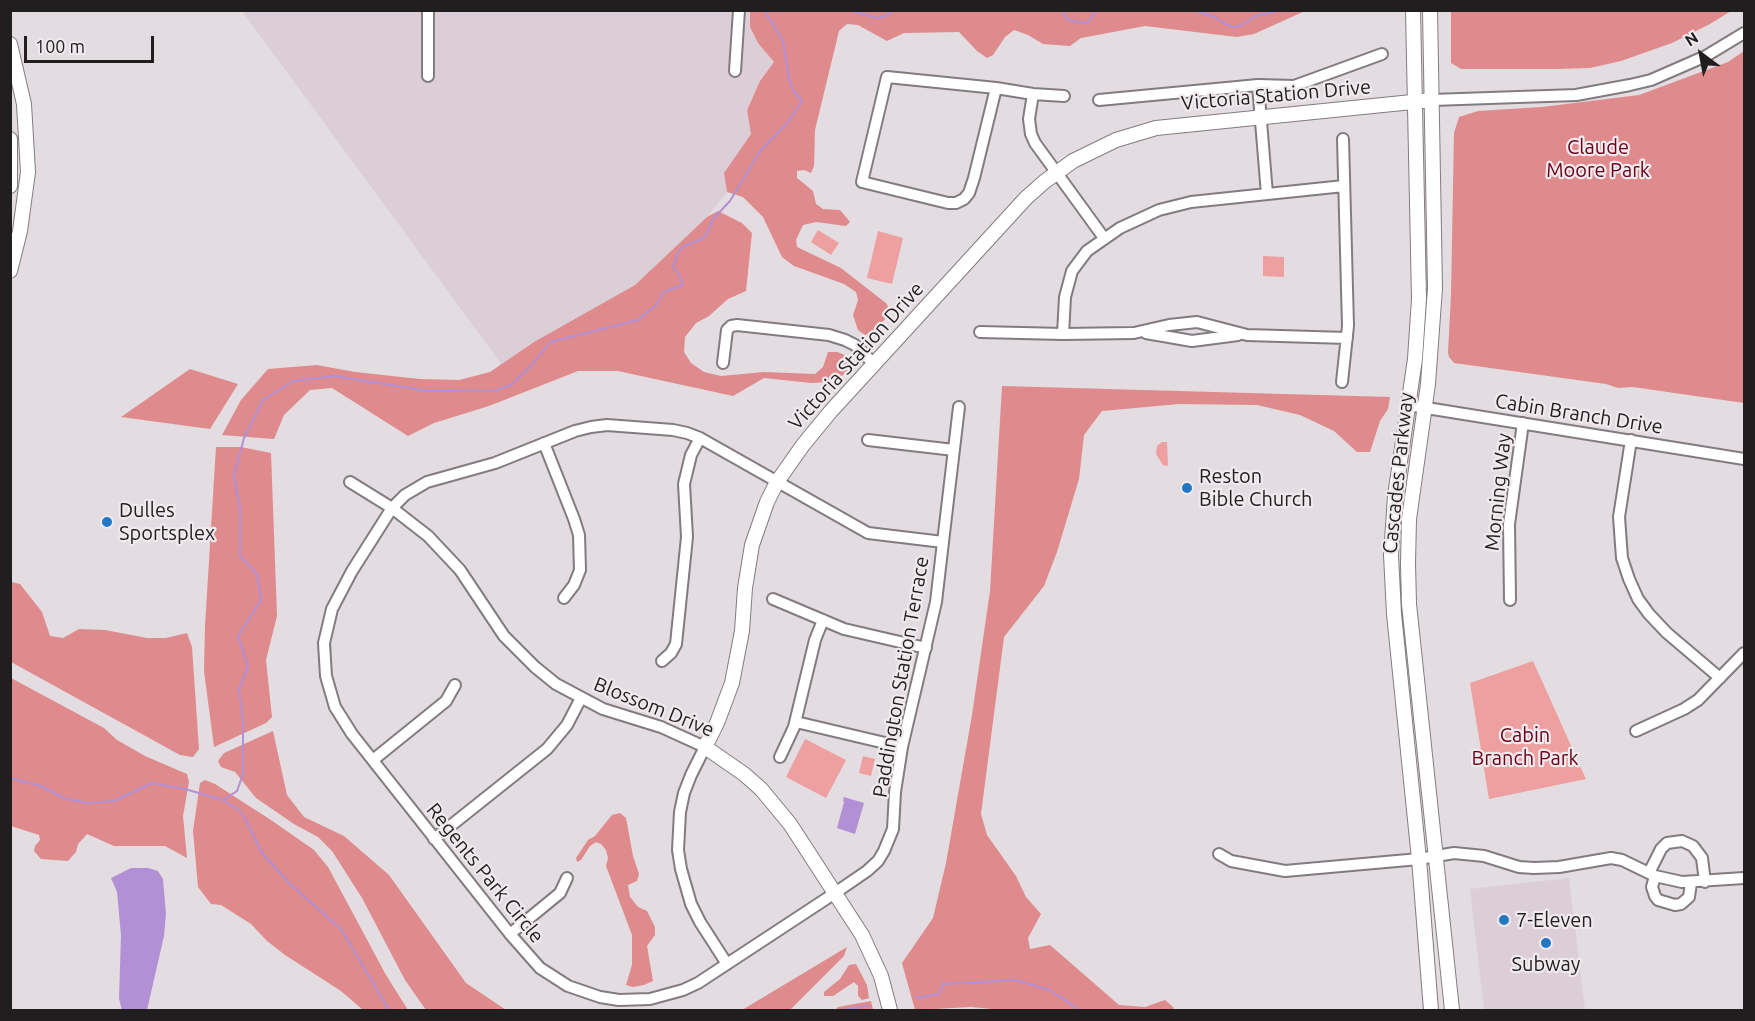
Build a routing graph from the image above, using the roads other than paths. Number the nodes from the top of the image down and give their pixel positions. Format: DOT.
graph roads {
  1 [pos="428,10"];
  2 [pos="739,10"];
  3 [pos="1413,10"];
  4 [pos="1430,10"];
  5 [pos="1744,33"];
  6 [pos="10,44"];
  7 [pos="1382,54"];
  8 [pos="735,71"];
  9 [pos="428,76"];
  10 [pos="1258,85"];
  11 [pos="996,88"];
  12 [pos="1033,94"];
  13 [pos="1064,96"];
  14 [pos="1099,100"];
  15 [pos="1432,100"];
  16 [pos="1415,102"];
  17 [pos="1261,116"];
  18 [pos="10,139"];
  19 [pos="1343,139"];
  20 [pos="1056,172"];
  21 [pos="10,186"];
  22 [pos="1344,186"];
  23 [pos="1267,194"];
  24 [pos="1104,238"];
  25 [pos="10,271"];
  26 [pos="980,332"];
  27 [pos="1134,333"];
  28 [pos="1063,334"];
  29 [pos="1247,335"];
  30 [pos="1347,338"];
  31 [pos="723,363"];
  32 [pos="873,364"];
  33 [pos="1342,382"];
  34 [pos="1408,405"];
  35 [pos="959,407"];
  36 [pos="1425,408"];
  37 [pos="1523,423"];
  38 [pos="700,438"];
  39 [pos="868,440"];
  40 [pos="1631,441"];
  41 [pos="544,443"];
  42 [pos="954,450"];
  43 [pos="1744,459"];
  44 [pos="350,482"];
  45 [pos="777,482"];
  46 [pos="392,508"];
  47 [pos="943,542"];
  48 [pos="564,598"];
  49 [pos="773,599"];
  50 [pos="1510,600"];
  51 [pos="823,620"];
  52 [pos="926,648"];
  53 [pos="1744,653"];
  54 [pos="662,661"];
  55 [pos="1720,678"];
  56 [pos="455,685"];
  57 [pos="581,698"];
  58 [pos="796,722"];
  59 [pos="1636,730"];
  60 [pos="705,747"];
  61 [pos="902,747"];
  62 [pos="780,757"];
  63 [pos="372,760"];
  64 [pos="434,838"];
  65 [pos="1219,854"];
  66 [pos="1435,856"];
  67 [pos="1419,859"];
  68 [pos="1652,874"];
  69 [pos="567,878"];
  70 [pos="1744,878"];
  71 [pos="1705,882"];
  72 [pos="1691,883"];
  73 [pos="835,893"];
  74 [pos="510,934"];
  75 [pos="727,964"];
  76 [pos="890,1011"];
  77 [pos="1431,1011"];
  78 [pos="1452,1011"];
  1 -- 9 [label="street"];
  2 -- 8 [label="street"];
  3 -- 16 [label="main road, Cascades Parkway"];
  4 -- 15 [label="main road, Cascades Parkway"];
  5 -- 15 [label="street"];
  6 -- 25 [label="main road"];
  7 -- 10 [label="street"];
  10 -- 14 [label="street"];
  10 -- 17 [label="street"];
  11 -- 11 [label="street"];
  11 -- 12 [label="street"];
  12 -- 13 [label="street"];
  12 -- 20 [label="street"];
  15 -- 16 [label="main road, Victoria Station Drive"];
  15 -- 36 [label="main road, Cascades Parkway"];
  16 -- 17 [label="main road, Victoria Station Drive"];
  16 -- 34 [label="main road, Cascades Parkway"];
  17 -- 20 [label="main road, Victoria Station Drive"];
  17 -- 23 [label="street"];
  18 -- 21 [label="main road"];
  19 -- 22 [label="street"];
  20 -- 24 [label="street"];
  20 -- 32 [label="main road, Victoria Station Drive"];
  22 -- 23 [label="street"];
  22 -- 30 [label="street"];
  23 -- 24 [label="street"];
  24 -- 28 [label="street"];
  26 -- 28 [label="street"];
  27 -- 28 [label="street"];
  27 -- 29 [label="street"];
  27 -- 29 [label="street"];
  29 -- 30 [label="street"];
  30 -- 33 [label="street"];
  31 -- 32 [label="street"];
  32 -- 45 [label="main road, Victoria Station Drive"];
  34 -- 36 [label="street, Cabin Branch Drive"];
  34 -- 67 [label="main road, Cascades Parkway"];
  35 -- 42 [label="street, Paddington Station Terrace"];
  36 -- 37 [label="street, Cabin Branch Drive"];
  36 -- 66 [label="main road, Cascades Parkway"];
  37 -- 40 [label="street, Cabin Branch Drive"];
  37 -- 50 [label="street, Morning Way"];
  38 -- 41 [label="street, Regents Park Circle"];
  38 -- 45 [label="street, Regents Park Circle"];
  38 -- 54 [label="street"];
  39 -- 42 [label="street"];
  40 -- 43 [label="street, Cabin Branch Drive"];
  40 -- 55 [label="street"];
  41 -- 46 [label="street, Regents Park Circle"];
  41 -- 48 [label="street"];
  42 -- 47 [label="street, Paddington Station Terrace"];
  44 -- 46 [label="street, Blossom Drive"];
  45 -- 47 [label="street, Regents Park Circle"];
  45 -- 60 [label="main road, Victoria Station Drive"];
  46 -- 57 [label="street, Blossom Drive"];
  46 -- 63 [label="street, Regents Park Circle"];
  47 -- 52 [label="street, Paddington Station Terrace"];
  49 -- 51 [label="street"];
  51 -- 52 [label="street"];
  51 -- 58 [label="street"];
  52 -- 61 [label="street, Paddington Station Terrace"];
  53 -- 55 [label="street"];
  55 -- 59 [label="street"];
  56 -- 63 [label="street"];
  57 -- 60 [label="street, Blossom Drive"];
  57 -- 64 [label="street"];
  58 -- 61 [label="street"];
  58 -- 62 [label="street"];
  60 -- 73 [label="main road, Blossom Drive"];
  60 -- 75 [label="street, Victoria Station Drive"];
  61 -- 73 [label="street, Paddington Station Terrace"];
  63 -- 64 [label="street, Regents Park Circle"];
  64 -- 74 [label="street, Regents Park Circle"];
  65 -- 67 [label="street"];
  66 -- 67 [label="street"];
  66 -- 68 [label="street"];
  66 -- 78 [label="main road, Cascades Parkway"];
  67 -- 77 [label="main road, Cascades Parkway"];
  68 -- 71 [label="street"];
  68 -- 72 [label="street"];
  68 -- 72 [label="street"];
  69 -- 74 [label="street"];
  70 -- 71 [label="street"];
  71 -- 72 [label="street"];
  73 -- 75 [label="street, Regents Park Circle"];
  73 -- 76 [label="main road, Blossom Drive"];
  74 -- 75 [label="street, Regents Park Circle"];
}
